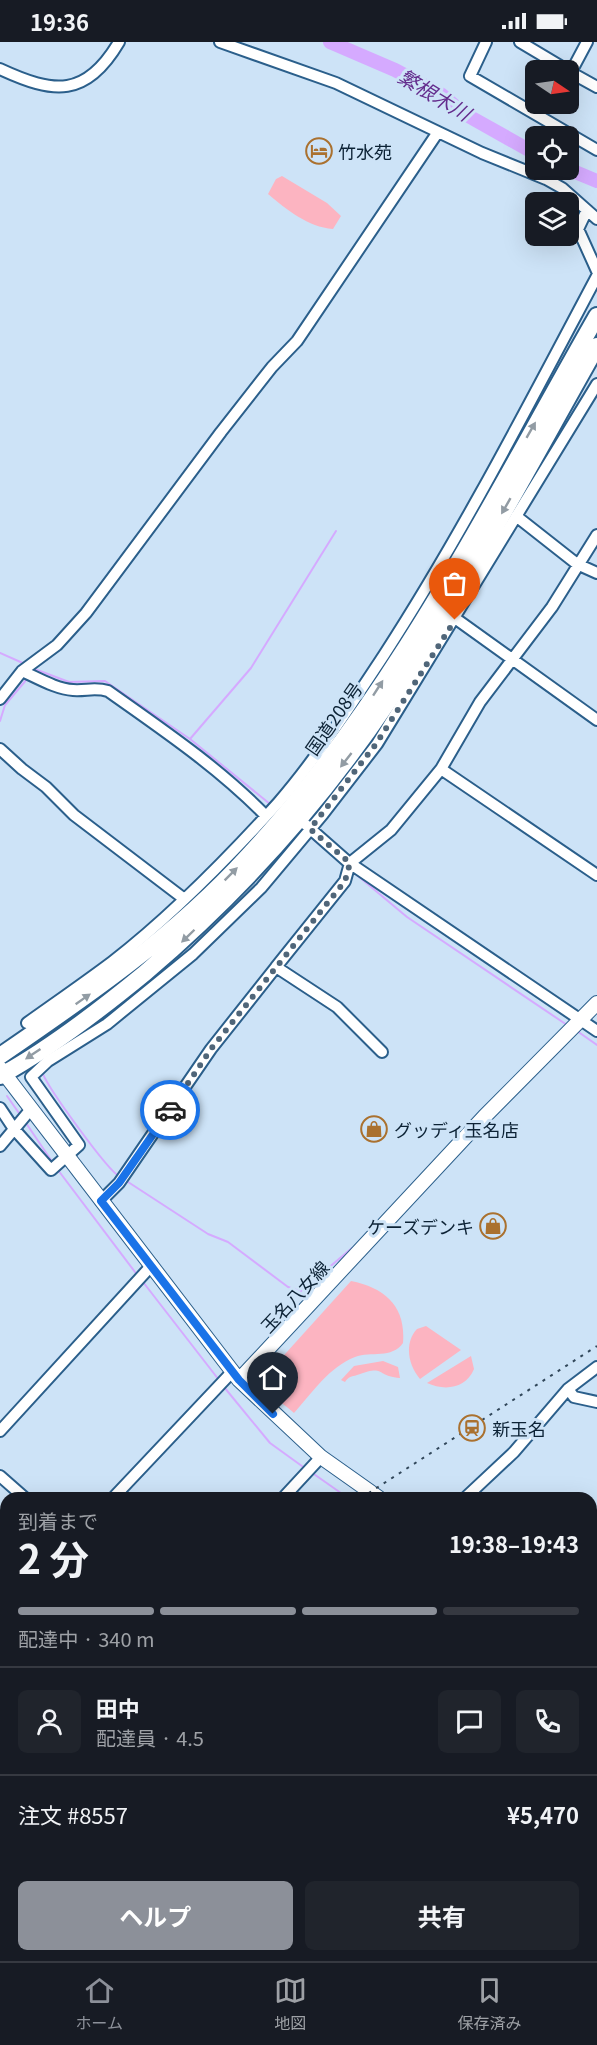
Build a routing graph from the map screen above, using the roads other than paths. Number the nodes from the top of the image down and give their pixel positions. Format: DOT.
graph roads {
  1 [pos="119,42"];
  2 [pos="219,42"];
  3 [pos="486,42"];
  4 [pos="520,42"];
  5 [pos="587,42"];
  6 [pos="550,60"];
  7 [pos="576,60"];
  8 [pos="0,69"];
  9 [pos="579,77"];
  10 [pos="597,87"];
  11 [pos="438,132"];
  12 [pos="597,150"];
  13 [pos="587,210"];
  14 [pos="597,219"];
  15 [pos="597,271"];
  16 [pos="597,276"];
  17 [pos="597,316"];
  18 [pos="597,346"];
  19 [pos="597,384"];
  20 [pos="516,516"];
  21 [pos="597,535"];
  22 [pos="577,564"];
  23 [pos="597,573"];
  24 [pos="440,606"];
  25 [pos="512,660"];
  26 [pos="27,668"];
  27 [pos="0,699"];
  28 [pos="597,720"];
  29 [pos="0,749"];
  30 [pos="441,769"];
  31 [pos="265,815"];
  32 [pos="294,815"];
  33 [pos="350,863"];
  34 [pos="597,875"];
  35 [pos="183,898"];
  36 [pos="276,967"];
  37 [pos="597,1003"];
  38 [pos="581,1019"];
  39 [pos="27,1023"];
  40 [pos="597,1031"];
  41 [pos="382,1052"];
  42 [pos="0,1056"];
  43 [pos="1,1072"];
  44 [pos="0,1108"];
  45 [pos="31,1109"];
  46 [pos="14,1130"];
  47 [pos="0,1146"];
  48 [pos="68,1155"];
  49 [pos="101,1201"];
  50 [pos="152,1265"];
  51 [pos="597,1367"];
  52 [pos="229,1380"];
  53 [pos="567,1389"];
  54 [pos="597,1402"];
  55 [pos="0,1431"];
  56 [pos="321,1457"];
  57 [pos="0,1476"];
  58 [pos="18,1492"];
  59 [pos="119,1492"];
  60 [pos="289,1492"];
  61 [pos="371,1492"];
  62 [pos="471,1492"];
  1 -- 8 [label="street"];
  2 -- 11 [label="street"];
  3 -- 12 [label="street"];
  4 -- 6 [label="street"];
  5 -- 7 [label="street"];
  9 -- 10 [label="street"];
  11 -- 13 [label="street"];
  11 -- 26 [label="street"];
  13 -- 14 [label="street"];
  13 -- 15 [label="street"];
  16 -- 24 [label="street"];
  24 -- 17 [label="highway, 国道208号, one-way"];
  18 -- 24 [label="highway, 国道208号, one-way"];
  19 -- 20 [label="street"];
  20 -- 22 [label="street"];
  20 -- 24 [label="street"];
  21 -- 22 [label="street"];
  22 -- 23 [label="street"];
  22 -- 25 [label="street"];
  24 -- 25 [label="street"];
  24 -- 32 [label="highway, 国道208号"];
  24 -- 32 [label="street"];
  25 -- 28 [label="street"];
  25 -- 30 [label="street"];
  26 -- 27 [label="street"];
  26 -- 31 [label="street"];
  29 -- 35 [label="street"];
  30 -- 33 [label="street"];
  30 -- 34 [label="street"];
  31 -- 32 [label="street"];
  31 -- 35 [label="street"];
  32 -- 33 [label="street"];
  42 -- 32 [label="highway, 国道208号, one-way"];
  32 -- 43 [label="highway, 国道208号, one-way"];
  32 -- 48 [label="street"];
  33 -- 36 [label="street"];
  33 -- 38 [label="street"];
  35 -- 39 [label="street"];
  36 -- 41 [label="street"];
  36 -- 49 [label="street"];
  37 -- 38 [label="main road, 玉名八女線"];
  38 -- 40 [label="street"];
  38 -- 52 [label="main road, 玉名八女線"];
  43 -- 45 [label="main road"];
  44 -- 46 [label="street"];
  45 -- 46 [label="street"];
  45 -- 48 [label="main road"];
  46 -- 47 [label="street"];
  46 -- 48 [label="street"];
  48 -- 49 [label="main road"];
  49 -- 50 [label="main road"];
  50 -- 52 [label="main road"];
  50 -- 55 [label="street"];
  51 -- 53 [label="street"];
  52 -- 56 [label="main road"];
  52 -- 59 [label="street"];
  53 -- 54 [label="street"];
  53 -- 62 [label="street"];
  56 -- 60 [label="street"];
  56 -- 61 [label="main road"];
  57 -- 58 [label="street"];
}
